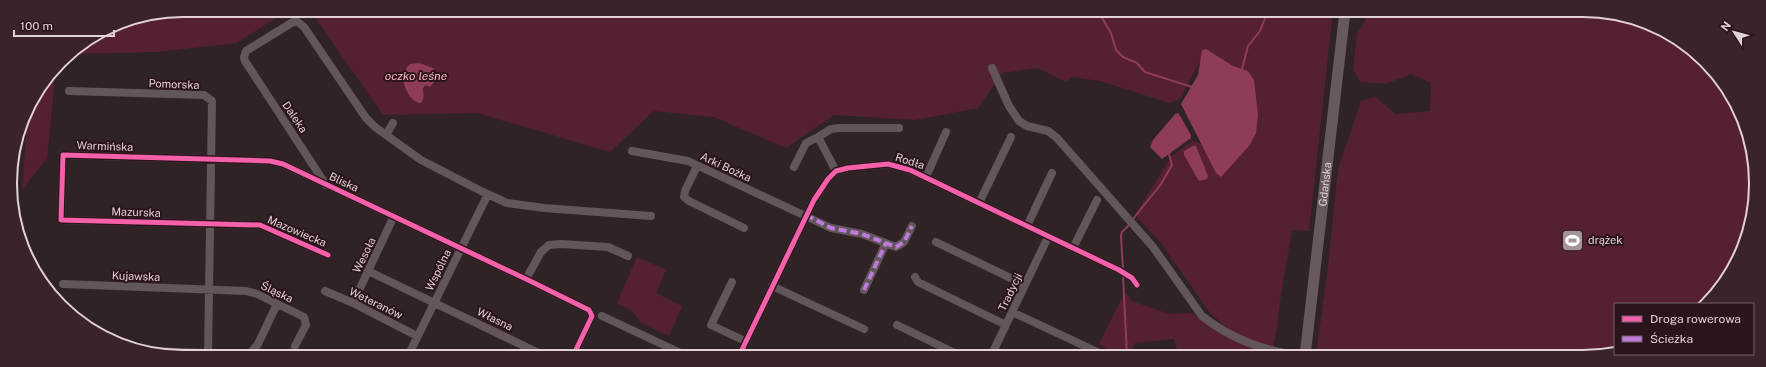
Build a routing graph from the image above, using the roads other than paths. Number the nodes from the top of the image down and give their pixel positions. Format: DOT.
graph roads {
  1 [pos="1344,17"];
  2 [pos="992,68"];
  3 [pos="70,91"];
  4 [pos="393,123"];
  5 [pos="899,128"];
  6 [pos="946,132"];
  7 [pos="386,136"];
  8 [pos="1011,137"];
  9 [pos="818,138"];
  10 [pos="632,152"];
  11 [pos="212,159"];
  12 [pos="310,160"];
  13 [pos="697,166"];
  14 [pos="794,167"];
  15 [pos="836,171"];
  16 [pos="300,172"];
  17 [pos="1052,173"];
  18 [pos="926,177"];
  19 [pos="326,185"];
  20 [pos="488,194"];
  21 [pos="1097,200"];
  22 [pos="979,204"];
  23 [pos="806,215"];
  24 [pos="394,216"];
  25 [pos="651,216"];
  26 [pos="61,220"];
  27 [pos="210,224"];
  28 [pos="912,226"];
  29 [pos="1027,226"];
  30 [pos="744,228"];
  31 [pos="1048,237"];
  32 [pos="936,242"];
  33 [pos="886,243"];
  34 [pos="461,248"];
  35 [pos="1073,248"];
  36 [pos="328,255"];
  37 [pos="628,256"];
  38 [pos="368,271"];
  39 [pos="914,277"];
  40 [pos="526,279"];
  41 [pos="732,282"];
  42 [pos="63,284"];
  43 [pos="1025,285"];
  44 [pos="1137,285"];
  45 [pos="772,286"];
  46 [pos="209,289"];
  47 [pos="864,290"];
  48 [pos="325,291"];
  49 [pos="352,303"];
  50 [pos="435,303"];
  51 [pos="277,304"];
  52 [pos="1012,312"];
  53 [pos="602,316"];
  54 [pos="897,325"];
  55 [pos="1006,325"];
  56 [pos="864,329"];
  57 [pos="417,336"];
  58 [pos="745,341"];
  59 [pos="295,346"];
  60 [pos="208,350"];
  61 [pos="253,350"];
  62 [pos="411,350"];
  63 [pos="533,350"];
  64 [pos="576,350"];
  65 [pos="674,350"];
  66 [pos="741,350"];
  67 [pos="949,350"];
  68 [pos="995,350"];
  69 [pos="1093,350"];
  70 [pos="1267,350"];
  71 [pos="1306,350"];
  1 -- 71 [label="main road, Gdańska"];
  2 -- 70 [label="street"];
  3 -- 11 [label="street, Pomorska"];
  4 -- 7 [label="street"];
  5 -- 9 [label="street"];
  6 -- 18 [label="street, Rodła"];
  7 -- 12 [label="street, Daleka"];
  7 -- 20 [label="street"];
  8 -- 22 [label="street"];
  9 -- 14 [label="street"];
  9 -- 15 [label="street"];
  10 -- 13 [label="street, Arki Bożka"];
  11 -- 16 [label="street, Bliska"];
  11 -- 26 [label="street, Warmińska"];
  11 -- 27 [label="street, Pomorska"];
  12 -- 16 [label="street"];
  12 -- 19 [label="street, Daleka"];
  13 -- 23 [label="street, Arki Bożka"];
  13 -- 30 [label="street"];
  15 -- 18 [label="street, Rodła"];
  15 -- 23 [label="street"];
  16 -- 19 [label="street, Bliska"];
  17 -- 29 [label="street"];
  18 -- 22 [label="street, Rodła"];
  19 -- 24 [label="street, Bliska"];
  20 -- 25 [label="street"];
  20 -- 34 [label="street, Wspólna"];
  21 -- 35 [label="street"];
  22 -- 29 [label="street, Rodła"];
  23 -- 33 [label="street, Arki Bożka"];
  23 -- 45 [label="street"];
  24 -- 34 [label="street, Bliska"];
  24 -- 38 [label="street, Wesoła"];
  26 -- 27 [label="street, Mazurska"];
  27 -- 36 [label="street, Mazowiecka"];
  27 -- 46 [label="street, Pomorska"];
  28 -- 33 [label="street"];
  29 -- 31 [label="street, Rodła"];
  31 -- 35 [label="street, Rodła"];
  31 -- 43 [label="street, Tradycji"];
  32 -- 43 [label="street"];
  33 -- 47 [label="street"];
  34 -- 40 [label="street, Bliska"];
  34 -- 50 [label="street, Wspólna"];
  35 -- 44 [label="street, Rodła"];
  37 -- 40 [label="street"];
  38 -- 49 [label="street, Wesoła"];
  38 -- 50 [label="street, Własna"];
  39 -- 55 [label="street"];
  40 -- 64 [label="street, Bliska"];
  41 -- 58 [label="street"];
  42 -- 46 [label="street, Kujawska"];
  43 -- 52 [label="street, Tradycji"];
  45 -- 56 [label="street"];
  45 -- 58 [label="street"];
  46 -- 51 [label="street, Śląska"];
  46 -- 60 [label="street, Pomorska"];
  48 -- 49 [label="street, Weteranów"];
  49 -- 57 [label="street, Weteranów"];
  50 -- 57 [label="street, Wspólna"];
  50 -- 63 [label="street, Własna"];
  51 -- 59 [label="street, Śląska"];
  51 -- 61 [label="street"];
  52 -- 55 [label="street, Tradycji"];
  52 -- 69 [label="street"];
  53 -- 65 [label="street"];
  54 -- 67 [label="street"];
  55 -- 68 [label="street, Tradycji"];
  57 -- 62 [label="street, Wspólna"];
  58 -- 66 [label="street"];
}
